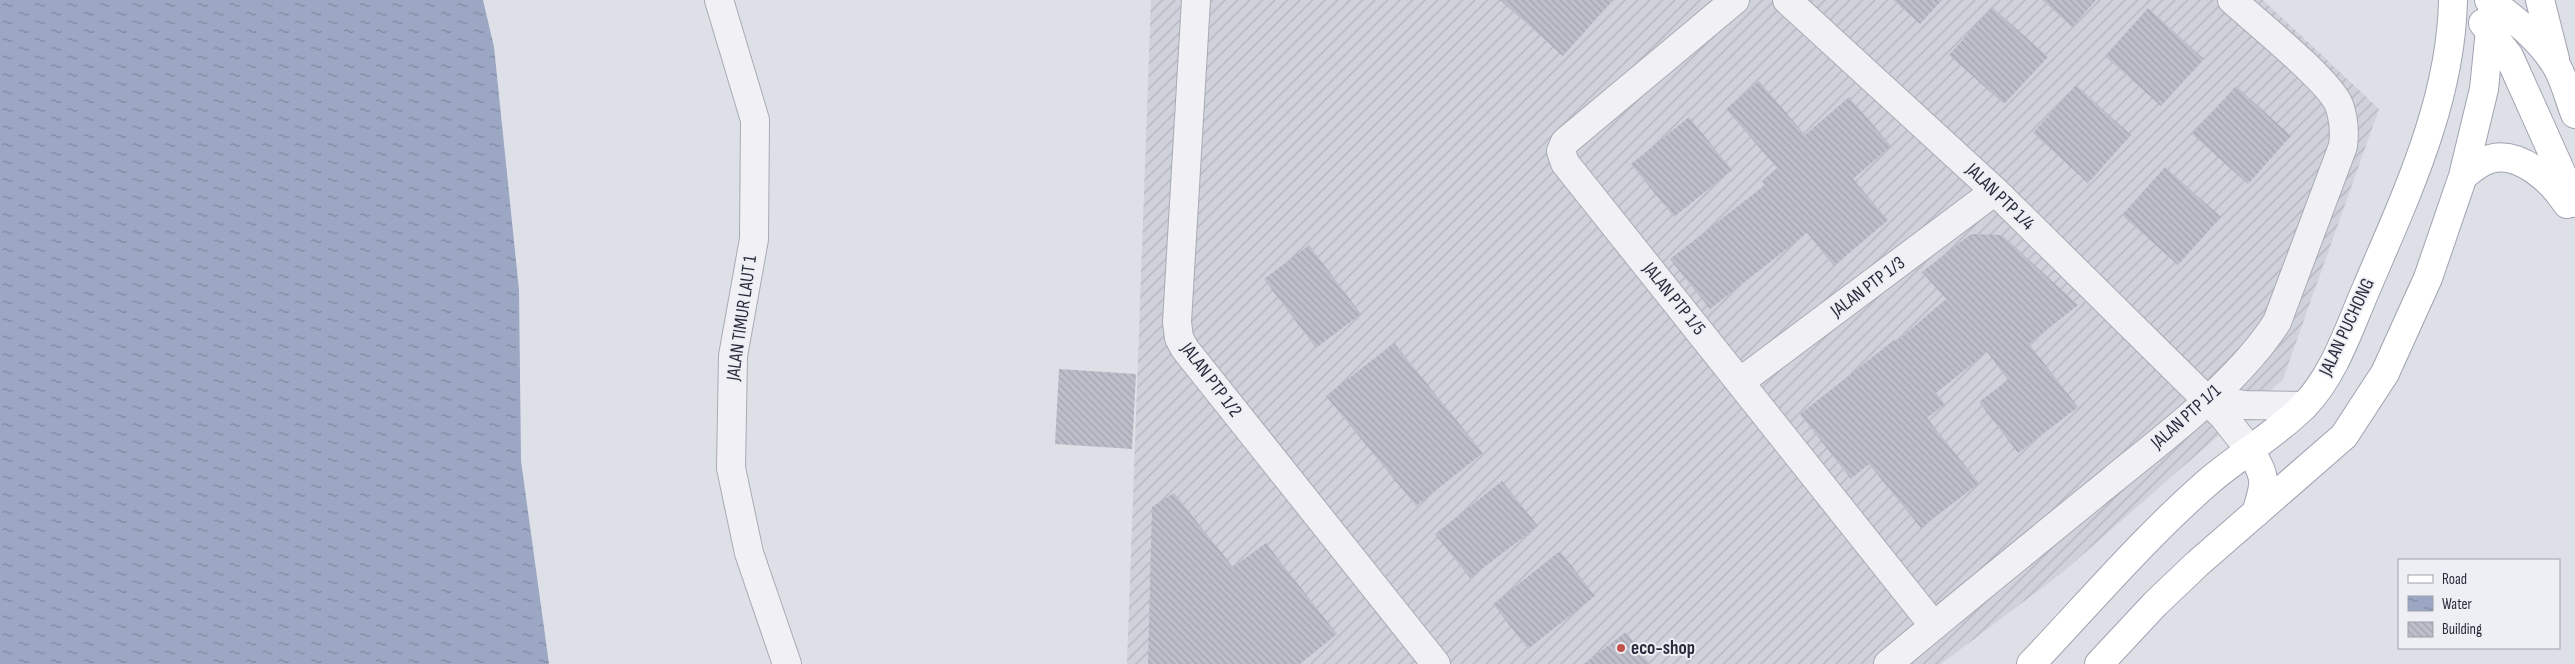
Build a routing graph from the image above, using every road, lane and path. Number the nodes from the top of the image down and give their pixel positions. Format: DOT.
graph roads {
  1 [pos="720,0"];
  2 [pos="1196,0"];
  3 [pos="1735,0"];
  4 [pos="1787,0"];
  5 [pos="2232,0"];
  6 [pos="2453,0"];
  7 [pos="2463,0"];
  8 [pos="2540,0"];
  9 [pos="2492,1"];
  10 [pos="2489,30"];
  11 [pos="2557,67"];
  12 [pos="2575,114"];
  13 [pos="2463,176"];
  14 [pos="1995,191"];
  15 [pos="2575,203"];
  16 [pos="2575,216"];
  17 [pos="1740,382"];
  18 [pos="2207,399"];
  19 [pos="2304,406"];
  20 [pos="2250,450"];
  21 [pos="2256,513"];
  22 [pos="1934,626"];
  23 [pos="787,664"];
  24 [pos="1436,664"];
  25 [pos="1888,664"];
  26 [pos="2031,664"];
  27 [pos="2099,664"];
  1 -- 23 [label="street, JALAN TIMUR LAUT 1"];
  2 -- 24 [label="street, JALAN PTP 1/2"];
  3 -- 17 [label="street, JALAN PTP 1/5"];
  4 -- 14 [label="street, JALAN PTP 1/4"];
  5 -- 18 [label="street, JALAN PTP 1/1"];
  6 -- 19 [label="main road, JALAN PUCHONG"];
  7 -- 10 [label="main road"];
  8 -- 11 [label="main road"];
  9 -- 10 [label="main road"];
  9 -- 11 [label="main road"];
  10 -- 13 [label="main road"];
  10 -- 15 [label="main road"];
  11 -- 12 [label="main road"];
  13 -- 16 [label="main road"];
  13 -- 21 [label="main road"];
  14 -- 17 [label="street, JALAN PTP 1/3"];
  14 -- 18 [label="street, JALAN PTP 1/4"];
  17 -- 22 [label="street, JALAN PTP 1/5"];
  18 -- 19 [label="street"];
  18 -- 20 [label="street, JALAN PTP 1/4"];
  18 -- 22 [label="street, JALAN PTP 1/1"];
  19 -- 20 [label="main road, JALAN PUCHONG"];
  20 -- 21 [label="main road"];
  20 -- 26 [label="main road, JALAN PUCHONG"];
  21 -- 27 [label="main road"];
  22 -- 25 [label="street, JALAN PTP 1/1"];
}
